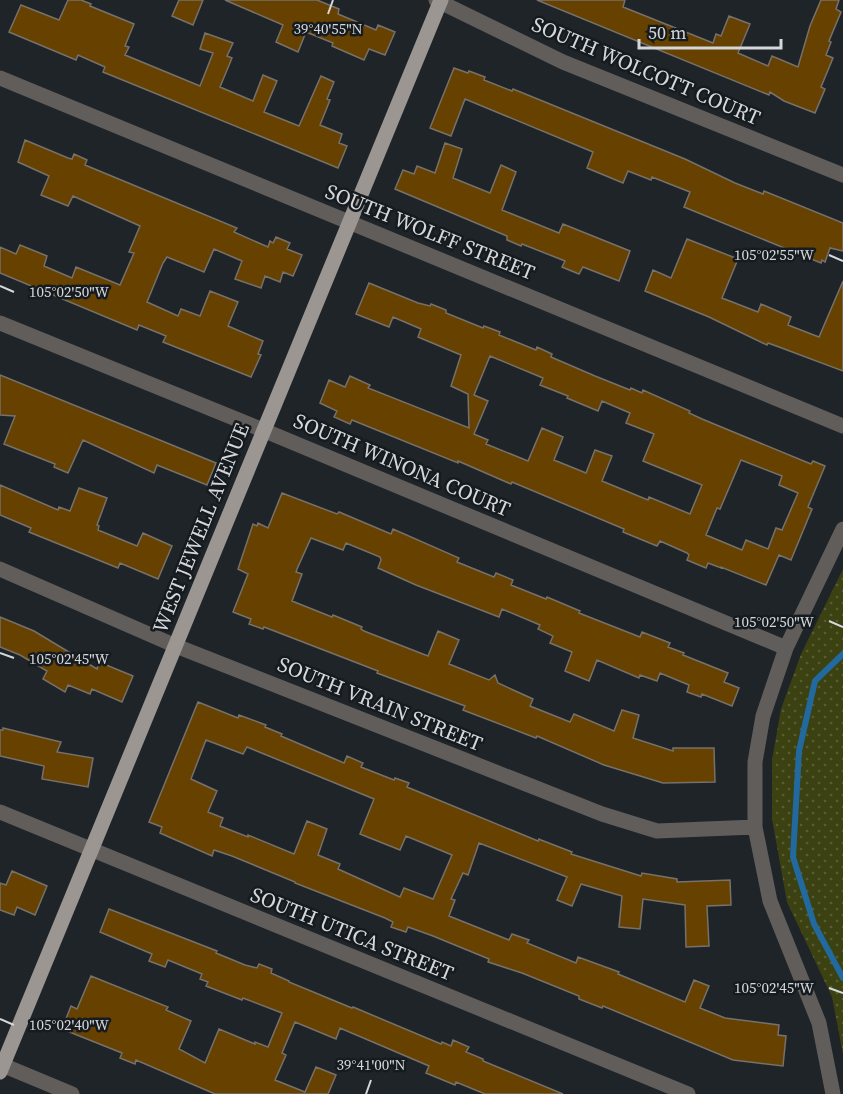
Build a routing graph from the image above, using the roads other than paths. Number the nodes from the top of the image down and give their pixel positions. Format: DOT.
graph roads {
  1 [pos="439,1"];
  2 [pos="0,78"];
  3 [pos="843,175"];
  4 [pos="350,221"];
  5 [pos="0,323"];
  6 [pos="843,426"];
  7 [pos="263,430"];
  8 [pos="843,529"];
  9 [pos="0,569"];
  10 [pos="176,646"];
  11 [pos="786,648"];
  12 [pos="0,812"];
  13 [pos="755,827"];
  14 [pos="91,850"];
  15 [pos="1,1067"];
  16 [pos="72,1094"];
  17 [pos="688,1094"];
  18 [pos="832,1094"];
  1 -- 3 [label="street, SOUTH WOLCOTT COURT"];
  1 -- 4 [label="main road, WEST JEWELL AVENUE"];
  2 -- 4 [label="street, SOUTH WOLFF STREET"];
  4 -- 6 [label="street, SOUTH WOLFF STREET"];
  4 -- 7 [label="main road, WEST JEWELL AVENUE"];
  5 -- 7 [label="street, SOUTH WINONA COURT"];
  7 -- 10 [label="main road, WEST JEWELL AVENUE"];
  7 -- 11 [label="street, SOUTH WINONA COURT"];
  8 -- 11 [label="street"];
  9 -- 10 [label="street, SOUTH VRAIN STREET"];
  10 -- 13 [label="street, SOUTH VRAIN STREET"];
  10 -- 14 [label="main road, WEST JEWELL AVENUE"];
  11 -- 13 [label="street"];
  12 -- 14 [label="street, SOUTH UTICA STREET"];
  13 -- 18 [label="street"];
  14 -- 15 [label="main road, WEST JEWELL AVENUE"];
  14 -- 17 [label="street, SOUTH UTICA STREET"];
  15 -- 16 [label="street"];
}
